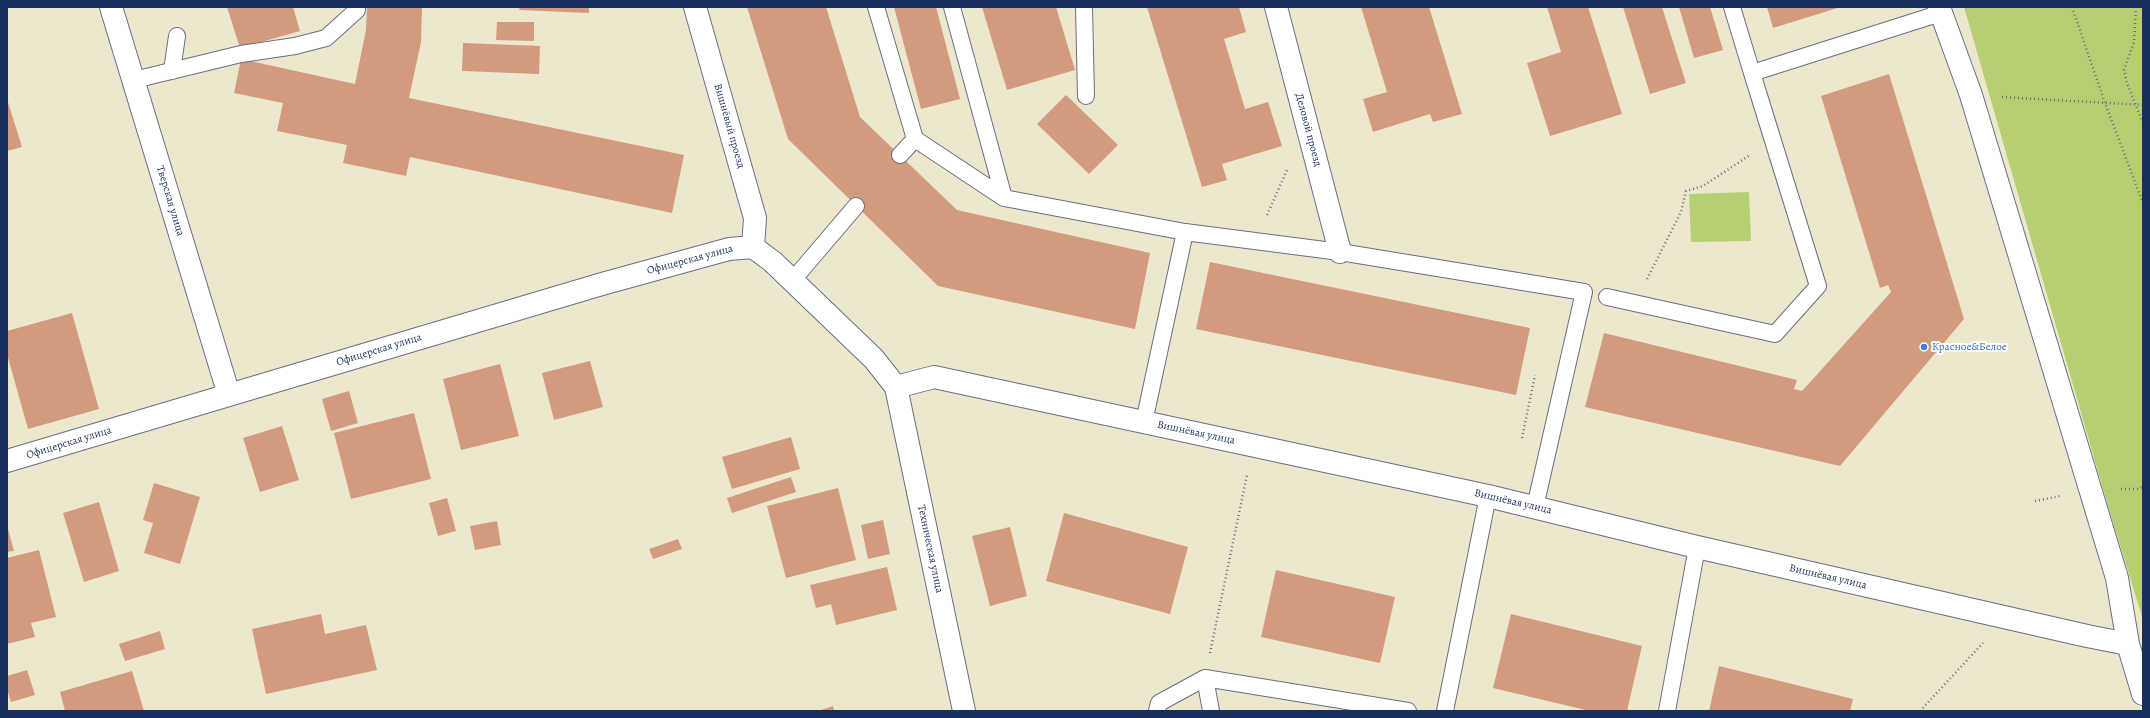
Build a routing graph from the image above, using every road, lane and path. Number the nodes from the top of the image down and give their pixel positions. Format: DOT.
graph roads {
  1 [pos="111,7"];
  2 [pos="357,7"];
  3 [pos="694,7"];
  4 [pos="876,7"];
  5 [pos="952,7"];
  6 [pos="1084,7"];
  7 [pos="1276,7"];
  8 [pos="1732,7"];
  9 [pos="2072,7"];
  10 [pos="2136,7"];
  11 [pos="1940,10"];
  12 [pos="176,36"];
  13 [pos="172,71"];
  14 [pos="1752,73"];
  15 [pos="134,80"];
  16 [pos="1086,96"];
  17 [pos="1971,96"];
  18 [pos="2105,103"];
  19 [pos="2143,105"];
  20 [pos="2136,106"];
  21 [pos="2143,123"];
  22 [pos="915,138"];
  23 [pos="1772,140"];
  24 [pos="900,156"];
  25 [pos="1290,164"];
  26 [pos="1004,198"];
  27 [pos="2143,203"];
  28 [pos="856,206"];
  29 [pos="1186,232"];
  30 [pos="1256,241"];
  31 [pos="753,246"];
  32 [pos="1340,252"];
  33 [pos="792,281"];
  34 [pos="1607,297"];
  35 [pos="1635,303"];
  36 [pos="896,387"];
  37 [pos="230,395"];
  38 [pos="1144,422"];
  39 [pos="1254,446"];
  40 [pos="7,461"];
  41 [pos="2143,487"];
  42 [pos="2137,489"];
  43 [pos="1488,496"];
  44 [pos="1534,507"];
  45 [pos="1697,547"];
  46 [pos="2006,617"];
  47 [pos="2128,644"];
  48 [pos="1205,678"];
  49 [pos="2143,694"];
  50 [pos="964,711"];
  51 [pos="1157,711"];
  52 [pos="1210,711"];
  53 [pos="1408,711"];
  54 [pos="1445,711"];
  55 [pos="1667,711"];
  56 [pos="1920,711"];
  1 -- 15 [label="street, Тверская улица"];
  2 -- 13 [label="lane"];
  3 -- 31 [label="street, Вишнёвый проезд"];
  4 -- 22 [label="lane"];
  5 -- 26 [label="lane"];
  6 -- 16 [label="lane"];
  7 -- 32 [label="street, Деловой проезд"];
  8 -- 14 [label="lane"];
  9 -- 18 [label="path"];
  10 -- 20 [label="path"];
  11 -- 14 [label="lane"];
  11 -- 17 [label="street"];
  12 -- 13 [label="lane"];
  13 -- 15 [label="lane"];
  14 -- 23 [label="lane"];
  15 -- 37 [label="street, Тверская улица"];
  17 -- 18 [label="path"];
  17 -- 47 [label="street"];
  18 -- 20 [label="path"];
  18 -- 27 [label="path"];
  19 -- 20 [label="path"];
  20 -- 21 [label="path"];
  22 -- 24 [label="lane"];
  22 -- 26 [label="lane"];
  23 -- 35 [label="path"];
  23 -- 35 [label="lane"];
  25 -- 30 [label="path"];
  26 -- 29 [label="lane"];
  28 -- 33 [label="lane"];
  29 -- 30 [label="lane"];
  29 -- 38 [label="lane"];
  30 -- 32 [label="lane"];
  31 -- 33 [label="street"];
  31 -- 37 [label="street, Офицерская улица"];
  32 -- 44 [label="lane"];
  33 -- 36 [label="street"];
  34 -- 35 [label="lane"];
  36 -- 38 [label="street, Вишнёвая улица"];
  36 -- 50 [label="street, Техническая улица"];
  37 -- 40 [label="street, Офицерская улица"];
  38 -- 39 [label="street, Вишнёвая улица"];
  39 -- 43 [label="street, Вишнёвая улица"];
  39 -- 48 [label="path"];
  41 -- 42 [label="path"];
  43 -- 44 [label="street, Вишнёвая улица"];
  43 -- 54 [label="lane"];
  44 -- 45 [label="street, Вишнёвая улица"];
  45 -- 46 [label="street, Вишнёвая улица"];
  45 -- 55 [label="lane"];
  46 -- 47 [label="street, Вишнёвая улица"];
  46 -- 56 [label="path"];
  47 -- 49 [label="street"];
  48 -- 51 [label="lane"];
  48 -- 52 [label="lane"];
  48 -- 53 [label="lane"];
}
